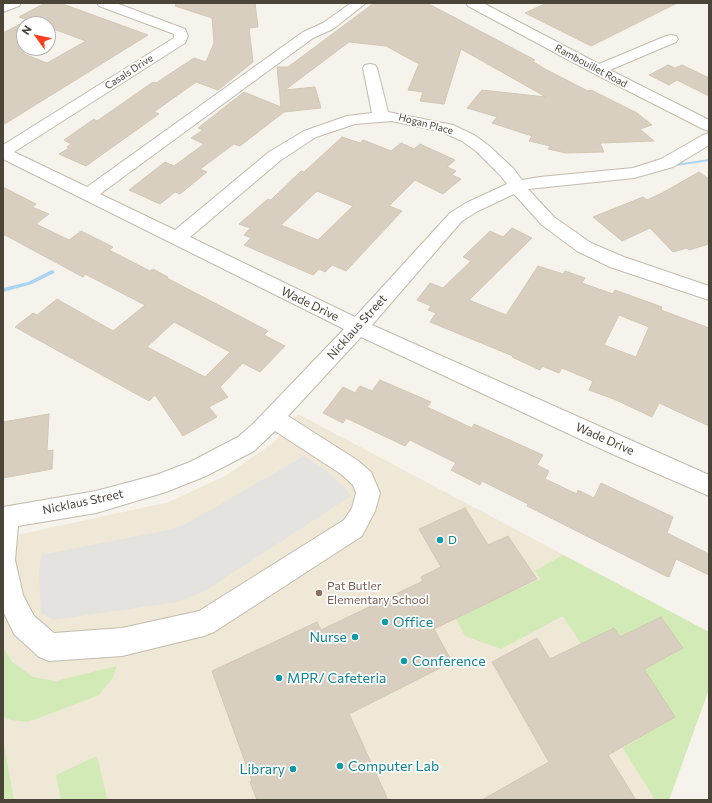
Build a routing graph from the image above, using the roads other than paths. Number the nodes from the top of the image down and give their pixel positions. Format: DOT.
graph roads {
  1 [pos="14,3"];
  2 [pos="104,3"];
  3 [pos="359,3"];
  4 [pos="480,4"];
  5 [pos="3,8"];
  6 [pos="671,39"];
  7 [pos="370,68"];
  8 [pos="598,70"];
  9 [pos="381,116"];
  10 [pos="709,126"];
  11 [pos="709,138"];
  12 [pos="3,153"];
  13 [pos="518,186"];
  14 [pos="87,195"];
  15 [pos="176,239"];
  16 [pos="709,293"];
  17 [pos="358,327"];
  18 [pos="273,418"];
  19 [pos="709,486"];
  20 [pos="4,518"];
  21 [pos="3,558"];
  22 [pos="3,562"];
  1 -- 5 [label="street"];
  2 -- 12 [label="street, Casals Drive"];
  3 -- 14 [label="street"];
  4 -- 8 [label="street, Rambouillet Road"];
  6 -- 8 [label="street"];
  7 -- 9 [label="street"];
  8 -- 10 [label="street, Rambouillet Road"];
  9 -- 13 [label="street, Hogan Place"];
  9 -- 15 [label="street, Hogan Place"];
  11 -- 13 [label="street, Nicklaus Street"];
  12 -- 14 [label="street, Wade Drive"];
  13 -- 16 [label="street, Hogan Place"];
  13 -- 17 [label="street, Nicklaus Street"];
  14 -- 15 [label="street, Wade Drive"];
  15 -- 17 [label="street, Wade Drive"];
  17 -- 18 [label="street, Nicklaus Street"];
  17 -- 19 [label="street, Wade Drive"];
  18 -- 20 [label="street, Nicklaus Street"];
  18 -- 22 [label="street"];
  20 -- 21 [label="street"];
}
